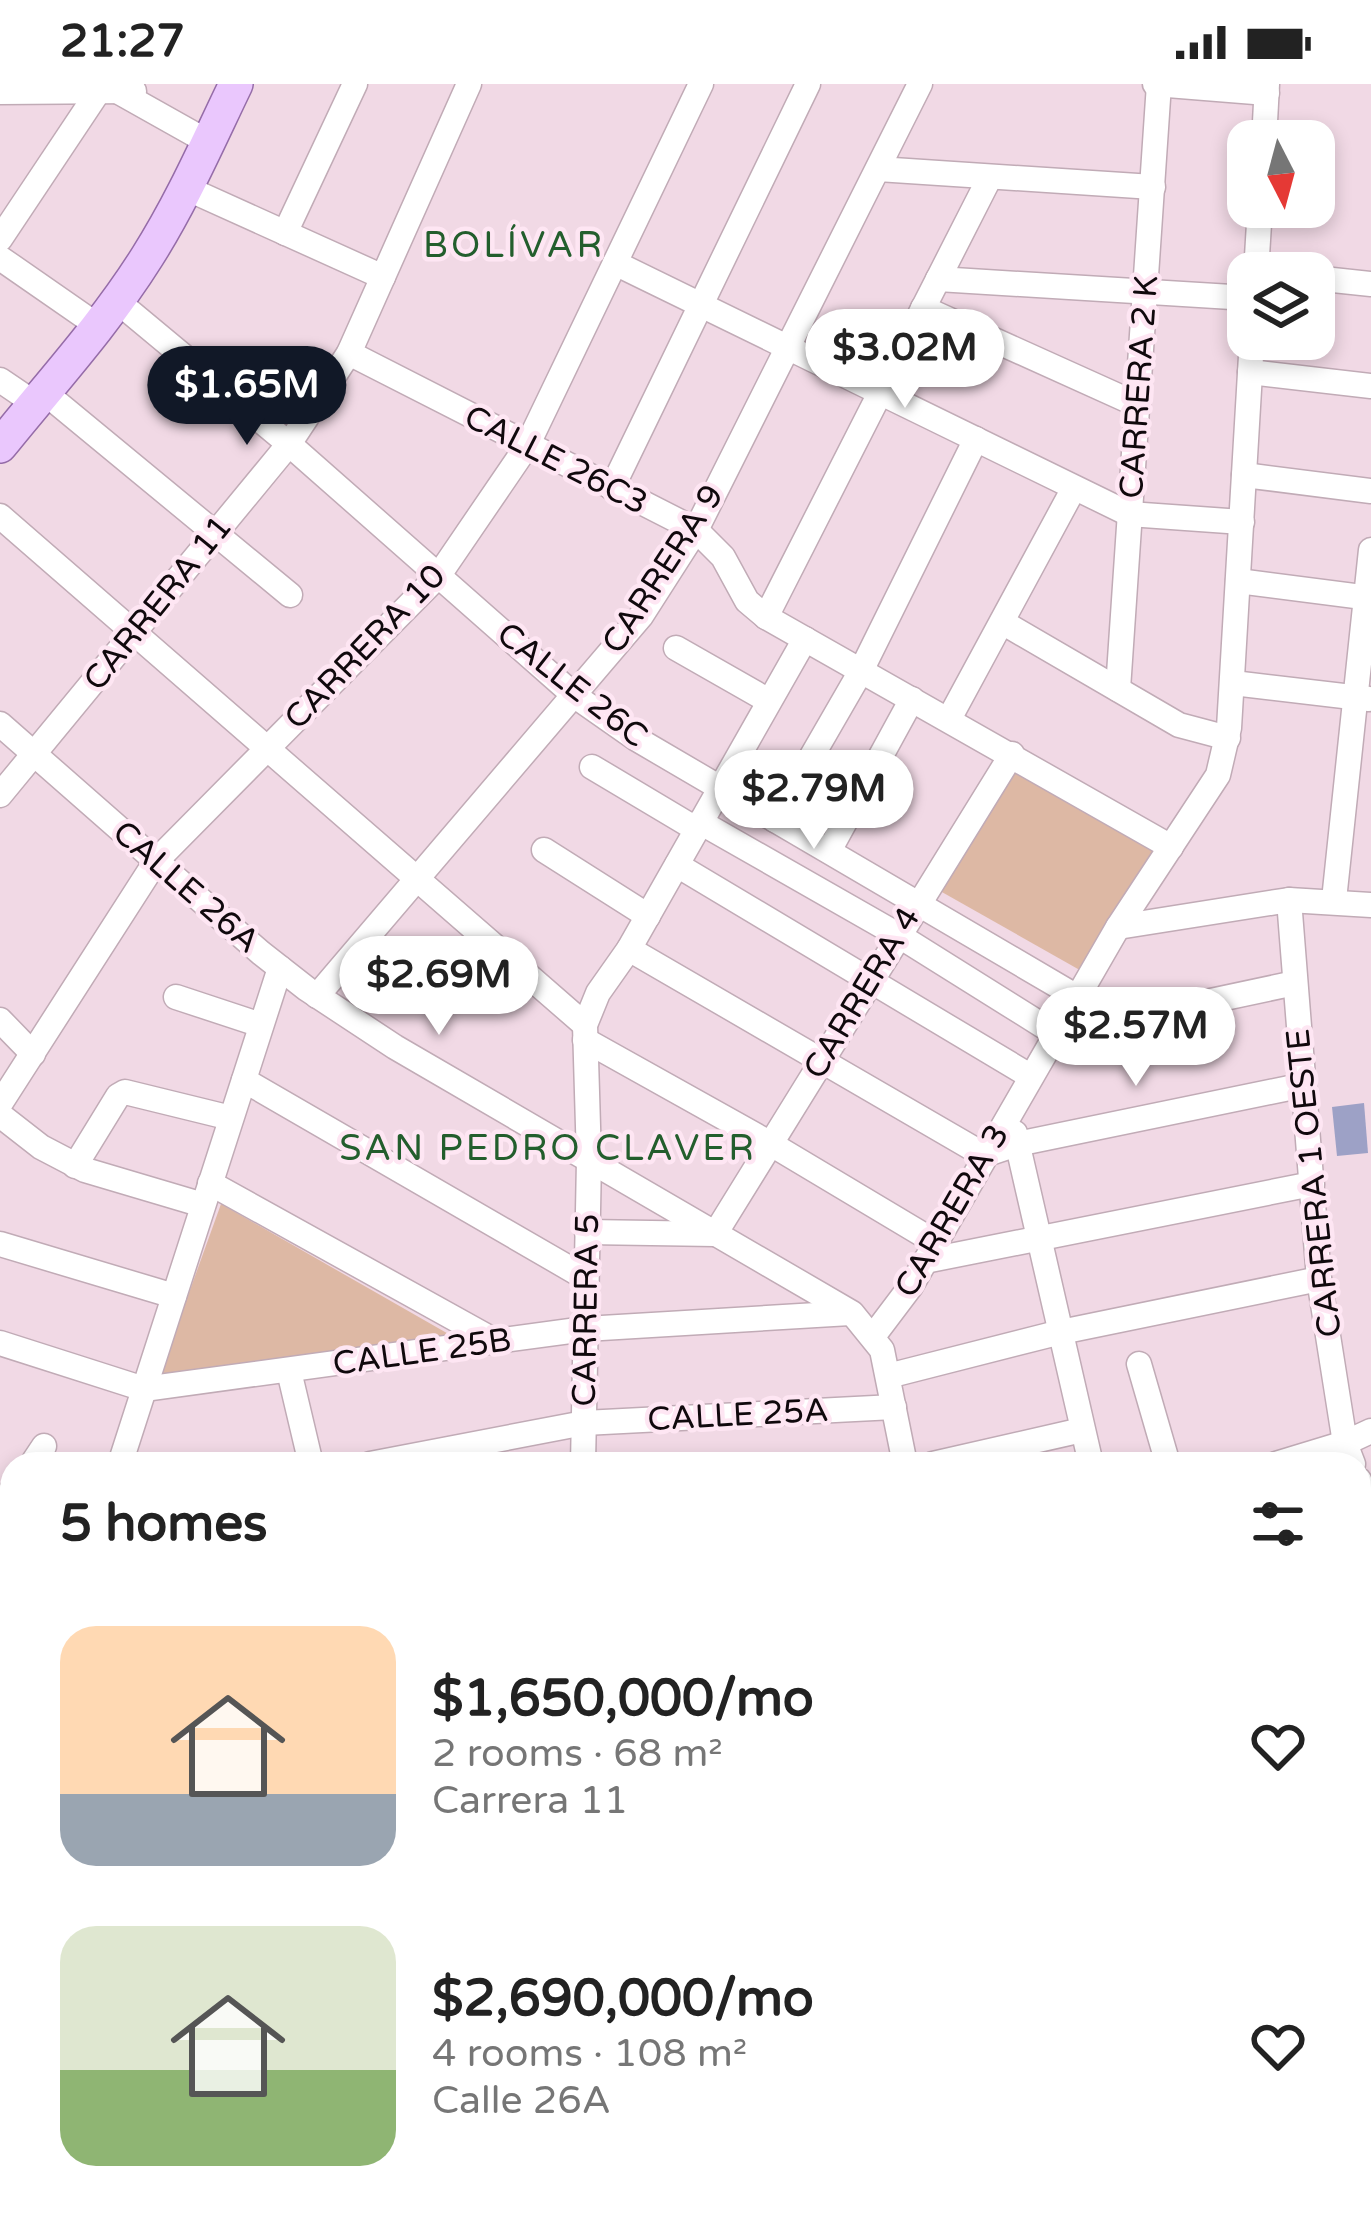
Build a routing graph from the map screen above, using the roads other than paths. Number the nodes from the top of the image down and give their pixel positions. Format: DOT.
graph roads {
  1 [pos="236,84"];
  2 [pos="355,84"];
  3 [pos="469,84"];
  4 [pos="700,84"];
  5 [pos="808,84"];
  6 [pos="920,84"];
  7 [pos="1157,84"];
  8 [pos="1267,88"];
  9 [pos="117,90"];
  10 [pos="0,92"];
  11 [pos="1265,120"];
  12 [pos="208,142"];
  13 [pos="878,170"];
  14 [pos="990,177"];
  15 [pos="1153,187"];
  16 [pos="186,188"];
  17 [pos="285,233"];
  18 [pos="0,239"];
  19 [pos="0,258"];
  20 [pos="615,263"];
  21 [pos="383,277"];
  22 [pos="938,279"];
  23 [pos="1335,280"];
  24 [pos="1371,284"];
  25 [pos="1146,292"];
  26 [pos="1227,297"];
  27 [pos="701,305"];
  28 [pos="923,308"];
  29 [pos="107,313"];
  30 [pos="790,349"];
  31 [pos="349,353"];
  32 [pos="1251,360"];
  33 [pos="1250,372"];
  34 [pos="0,380"];
  35 [pos="1371,386"];
  36 [pos="880,393"];
  37 [pos="39,398"];
  38 [pos="1138,405"];
  39 [pos="976,440"];
  40 [pos="289,444"];
  41 [pos="0,446"];
  42 [pos="527,446"];
  43 [pos="1244,475"];
  44 [pos="612,488"];
  45 [pos="1074,488"];
  46 [pos="1371,490"];
  47 [pos="1129,514"];
  48 [pos="0,516"];
  49 [pos="1242,522"];
  50 [pos="696,530"];
  51 [pos="216,532"];
  52 [pos="1371,550"];
  53 [pos="439,575"];
  54 [pos="1238,581"];
  55 [pos="290,595"];
  56 [pos="1368,597"];
  57 [pos="766,617"];
  58 [pos="1002,622"];
  59 [pos="133,634"];
  60 [pos="805,639"];
  61 [pos="676,648"];
  62 [pos="861,671"];
  63 [pos="1233,683"];
  64 [pos="1118,689"];
  65 [pos="575,696"];
  66 [pos="912,699"];
  67 [pos="1363,699"];
  68 [pos="769,700"];
  69 [pos="949,719"];
  70 [pos="0,724"];
  71 [pos="1228,738"];
  72 [pos="267,749"];
  73 [pos="34,754"];
  74 [pos="1012,754"];
  75 [pos="592,767"];
  76 [pos="718,788"];
  77 [pos="0,795"];
  78 [pos="1358,798"];
  79 [pos="776,820"];
  80 [pos="698,826"];
  81 [pos="1171,847"];
  82 [pos="544,850"];
  83 [pos="830,851"];
  84 [pos="156,861"];
  85 [pos="677,865"];
  86 [pos="418,877"];
  87 [pos="1289,900"];
  88 [pos="1334,900"];
  89 [pos="918,901"];
  90 [pos="1371,905"];
  91 [pos="648,916"];
  92 [pos="1118,926"];
  93 [pos="898,934"];
  94 [pos="629,949"];
  95 [pos="280,968"];
  96 [pos="870,980"];
  97 [pos="1295,983"];
  98 [pos="317,995"];
  99 [pos="176,997"];
  100 [pos="1077,998"];
  101 [pos="0,1020"];
  102 [pos="261,1025"];
  103 [pos="585,1033"];
  104 [pos="1056,1034"];
  105 [pos="33,1054"];
  106 [pos="820,1062"];
  107 [pos="1030,1076"];
  108 [pos="244,1080"];
  109 [pos="1304,1085"];
  110 [pos="0,1104"];
  111 [pos="1011,1109"];
  112 [pos="0,1115"];
  113 [pos="231,1118"];
  114 [pos="771,1144"];
  115 [pos="1017,1144"];
  116 [pos="984,1155"];
  117 [pos="589,1160"];
  118 [pos="75,1166"];
  119 [pos="1312,1184"];
  120 [pos="207,1194"];
  121 [pos="587,1232"];
  122 [pos="715,1234"];
  123 [pos="1039,1238"];
  124 [pos="0,1244"];
  125 [pos="930,1252"];
  126 [pos="586,1278"];
  127 [pos="1319,1279"];
  128 [pos="174,1296"];
  129 [pos="852,1313"];
  130 [pos="585,1329"];
  131 [pos="1060,1332"];
  132 [pos="874,1335"];
  133 [pos="495,1342"];
  134 [pos="0,1343"];
  135 [pos="1139,1364"];
  136 [pos="289,1371"];
  137 [pos="889,1376"];
  138 [pos="144,1389"];
  139 [pos="894,1407"];
  140 [pos="584,1423"];
  141 [pos="1082,1430"];
  142 [pos="124,1452"];
  143 [pos="308,1452"];
  144 [pos="433,1452"];
  145 [pos="583,1452"];
  146 [pos="903,1452"];
  147 [pos="986,1452"];
  148 [pos="1087,1452"];
  149 [pos="1165,1452"];
  150 [pos="1349,1452"];
  1 -- 12 [label="main road"];
  2 -- 17 [label="street"];
  3 -- 21 [label="street, CARRERA 11"];
  4 -- 20 [label="street, CARRERA 10"];
  5 -- 27 [label="street"];
  6 -- 13 [label="street, CARRERA 9"];
  7 -- 8 [label="street"];
  7 -- 15 [label="street, CARRERA 2 K"];
  8 -- 11 [label="street"];
  9 -- 10 [label="street"];
  9 -- 12 [label="street"];
  9 -- 18 [label="street"];
  12 -- 16 [label="main road"];
  13 -- 14 [label="street"];
  13 -- 30 [label="street, CARRERA 9"];
  14 -- 15 [label="street"];
  14 -- 22 [label="street"];
  15 -- 25 [label="street, CARRERA 2 K"];
  16 -- 17 [label="street"];
  16 -- 29 [label="main road"];
  17 -- 21 [label="street"];
  19 -- 29 [label="street, CALLE 26C"];
  20 -- 27 [label="street"];
  20 -- 42 [label="street, CARRERA 10"];
  21 -- 31 [label="street, CARRERA 11"];
  22 -- 25 [label="street"];
  22 -- 28 [label="street"];
  23 -- 24 [label="street"];
  25 -- 26 [label="street"];
  25 -- 38 [label="street, CARRERA 2 K"];
  27 -- 30 [label="street"];
  27 -- 44 [label="street"];
  28 -- 36 [label="street"];
  28 -- 38 [label="street"];
  29 -- 37 [label="main road"];
  29 -- 40 [label="street, CALLE 26C"];
  30 -- 36 [label="street"];
  30 -- 50 [label="street, CARRERA 9"];
  31 -- 40 [label="street, CARRERA 11"];
  31 -- 42 [label="street, CALLE 26C3"];
  32 -- 33 [label="street"];
  33 -- 35 [label="street"];
  33 -- 43 [label="street"];
  34 -- 37 [label="street"];
  36 -- 39 [label="street"];
  36 -- 57 [label="street"];
  37 -- 41 [label="main road"];
  37 -- 51 [label="street"];
  38 -- 47 [label="street, CARRERA 2 K"];
  39 -- 45 [label="street"];
  39 -- 62 [label="street"];
  40 -- 51 [label="street, CARRERA 11"];
  40 -- 53 [label="street, CALLE 26C"];
  42 -- 44 [label="street, CALLE 26C3"];
  42 -- 53 [label="street, CARRERA 10"];
  43 -- 46 [label="street"];
  43 -- 49 [label="street"];
  44 -- 50 [label="street, CALLE 26C3"];
  45 -- 47 [label="street"];
  45 -- 58 [label="street"];
  47 -- 49 [label="street"];
  47 -- 64 [label="street, CARRERA 2 K"];
  48 -- 59 [label="street"];
  49 -- 54 [label="street"];
  50 -- 57 [label="street, CALLE 26C3"];
  50 -- 65 [label="street, CARRERA 9"];
  51 -- 55 [label="street"];
  51 -- 59 [label="street, CARRERA 11"];
  52 -- 56 [label="street"];
  53 -- 65 [label="street, CALLE 26C"];
  53 -- 72 [label="street, CARRERA 10"];
  54 -- 56 [label="street"];
  54 -- 63 [label="street"];
  56 -- 67 [label="street"];
  57 -- 60 [label="street, CALLE 26C3"];
  58 -- 64 [label="street"];
  58 -- 69 [label="street"];
  59 -- 72 [label="street"];
  59 -- 73 [label="street, CARRERA 11"];
  60 -- 62 [label="street, CALLE 26C3"];
  60 -- 68 [label="street, CARRERA 5"];
  61 -- 68 [label="street"];
  62 -- 66 [label="street, CALLE 26C3"];
  62 -- 79 [label="street"];
  63 -- 67 [label="street"];
  63 -- 71 [label="street"];
  64 -- 71 [label="street"];
  65 -- 76 [label="street, CALLE 26C"];
  65 -- 86 [label="street, CARRERA 9"];
  66 -- 69 [label="street, CALLE 26C3"];
  66 -- 83 [label="street"];
  67 -- 78 [label="street"];
  68 -- 76 [label="street, CARRERA 5"];
  69 -- 74 [label="street, CALLE 26C3"];
  70 -- 73 [label="street, CALLE 26A"];
  71 -- 81 [label="street"];
  72 -- 84 [label="street, CARRERA 10"];
  72 -- 86 [label="street"];
  73 -- 77 [label="street, CARRERA 11"];
  73 -- 84 [label="street, CALLE 26A"];
  74 -- 81 [label="street, CALLE 26C3"];
  74 -- 89 [label="street, CARRERA 4"];
  75 -- 80 [label="street"];
  76 -- 79 [label="street, CALLE 26C"];
  76 -- 80 [label="street, CARRERA 5"];
  78 -- 88 [label="street"];
  79 -- 83 [label="street, CALLE 26C"];
  80 -- 85 [label="street, CARRERA 5"];
  80 -- 93 [label="street"];
  81 -- 92 [label="street, CARRERA 3"];
  82 -- 91 [label="street"];
  83 -- 89 [label="street, CALLE 26C"];
  84 -- 95 [label="street, CALLE 26A"];
  84 -- 105 [label="street, CARRERA 10"];
  85 -- 91 [label="street, CARRERA 5"];
  85 -- 96 [label="street"];
  86 -- 98 [label="street, CARRERA 9"];
  86 -- 103 [label="street"];
  87 -- 88 [label="street"];
  87 -- 92 [label="street"];
  87 -- 97 [label="street, CARRERA 1 OESTE"];
  88 -- 90 [label="street"];
  89 -- 93 [label="street, CARRERA 4"];
  89 -- 100 [label="street, CALLE 26C"];
  91 -- 94 [label="street, CARRERA 5"];
  92 -- 100 [label="street, CARRERA 3"];
  93 -- 96 [label="street, CARRERA 4"];
  93 -- 104 [label="street"];
  94 -- 103 [label="street, CARRERA 5"];
  94 -- 106 [label="street"];
  95 -- 98 [label="street, CALLE 26A"];
  95 -- 102 [label="street"];
  96 -- 106 [label="street, CARRERA 4"];
  96 -- 107 [label="street"];
  97 -- 104 [label="street"];
  97 -- 109 [label="street, CARRERA 1 OESTE"];
  98 -- 117 [label="street, CALLE 26A"];
  99 -- 102 [label="street"];
  100 -- 104 [label="street, CARRERA 3"];
  101 -- 105 [label="street"];
  102 -- 108 [label="street"];
  103 -- 114 [label="street"];
  103 -- 117 [label="street, CARRERA 5"];
  104 -- 107 [label="street, CARRERA 3"];
  105 -- 110 [label="street, CARRERA 10"];
  106 -- 114 [label="street, CARRERA 4"];
  106 -- 116 [label="street"];
  107 -- 111 [label="street, CARRERA 3"];
  108 -- 113 [label="street"];
  108 -- 126 [label="street"];
  109 -- 115 [label="street"];
  109 -- 119 [label="street, CARRERA 1 OESTE"];
  111 -- 115 [label="street"];
  111 -- 116 [label="street, CARRERA 3"];
  112 -- 118 [label="street"];
  113 -- 118 [label="street"];
  113 -- 120 [label="street"];
  114 -- 122 [label="street, CARRERA 4"];
  114 -- 125 [label="street"];
  115 -- 116 [label="street"];
  115 -- 123 [label="street"];
  116 -- 125 [label="street, CARRERA 3"];
  117 -- 121 [label="street, CARRERA 5"];
  117 -- 122 [label="street, CALLE 26A"];
  118 -- 120 [label="street"];
  119 -- 123 [label="street"];
  119 -- 127 [label="street, CARRERA 1 OESTE"];
  120 -- 128 [label="street"];
  120 -- 133 [label="street"];
  121 -- 122 [label="street"];
  121 -- 126 [label="street, CARRERA 5"];
  122 -- 129 [label="street, CALLE 26A"];
  123 -- 125 [label="street"];
  123 -- 131 [label="street"];
  124 -- 128 [label="street"];
  125 -- 132 [label="street, CARRERA 3"];
  126 -- 130 [label="street, CARRERA 5"];
  127 -- 131 [label="street"];
  127 -- 150 [label="street, CARRERA 1 OESTE"];
  128 -- 138 [label="street"];
  129 -- 130 [label="street, CALLE 25B"];
  129 -- 132 [label="street, CALLE 26A"];
  130 -- 133 [label="street, CALLE 25B"];
  130 -- 140 [label="street, CARRERA 5"];
  131 -- 137 [label="street"];
  131 -- 141 [label="street"];
  132 -- 137 [label="street"];
  133 -- 136 [label="street, CALLE 25B"];
  134 -- 138 [label="street, CALLE 25B"];
  135 -- 149 [label="street"];
  136 -- 138 [label="street, CALLE 25B"];
  136 -- 143 [label="street"];
  137 -- 139 [label="street"];
  138 -- 142 [label="street"];
  139 -- 140 [label="street, CALLE 25A"];
  139 -- 146 [label="street"];
  140 -- 144 [label="street, CALLE 25A"];
  140 -- 145 [label="street, CARRERA 5"];
  141 -- 147 [label="street"];
  141 -- 148 [label="street"];
}
